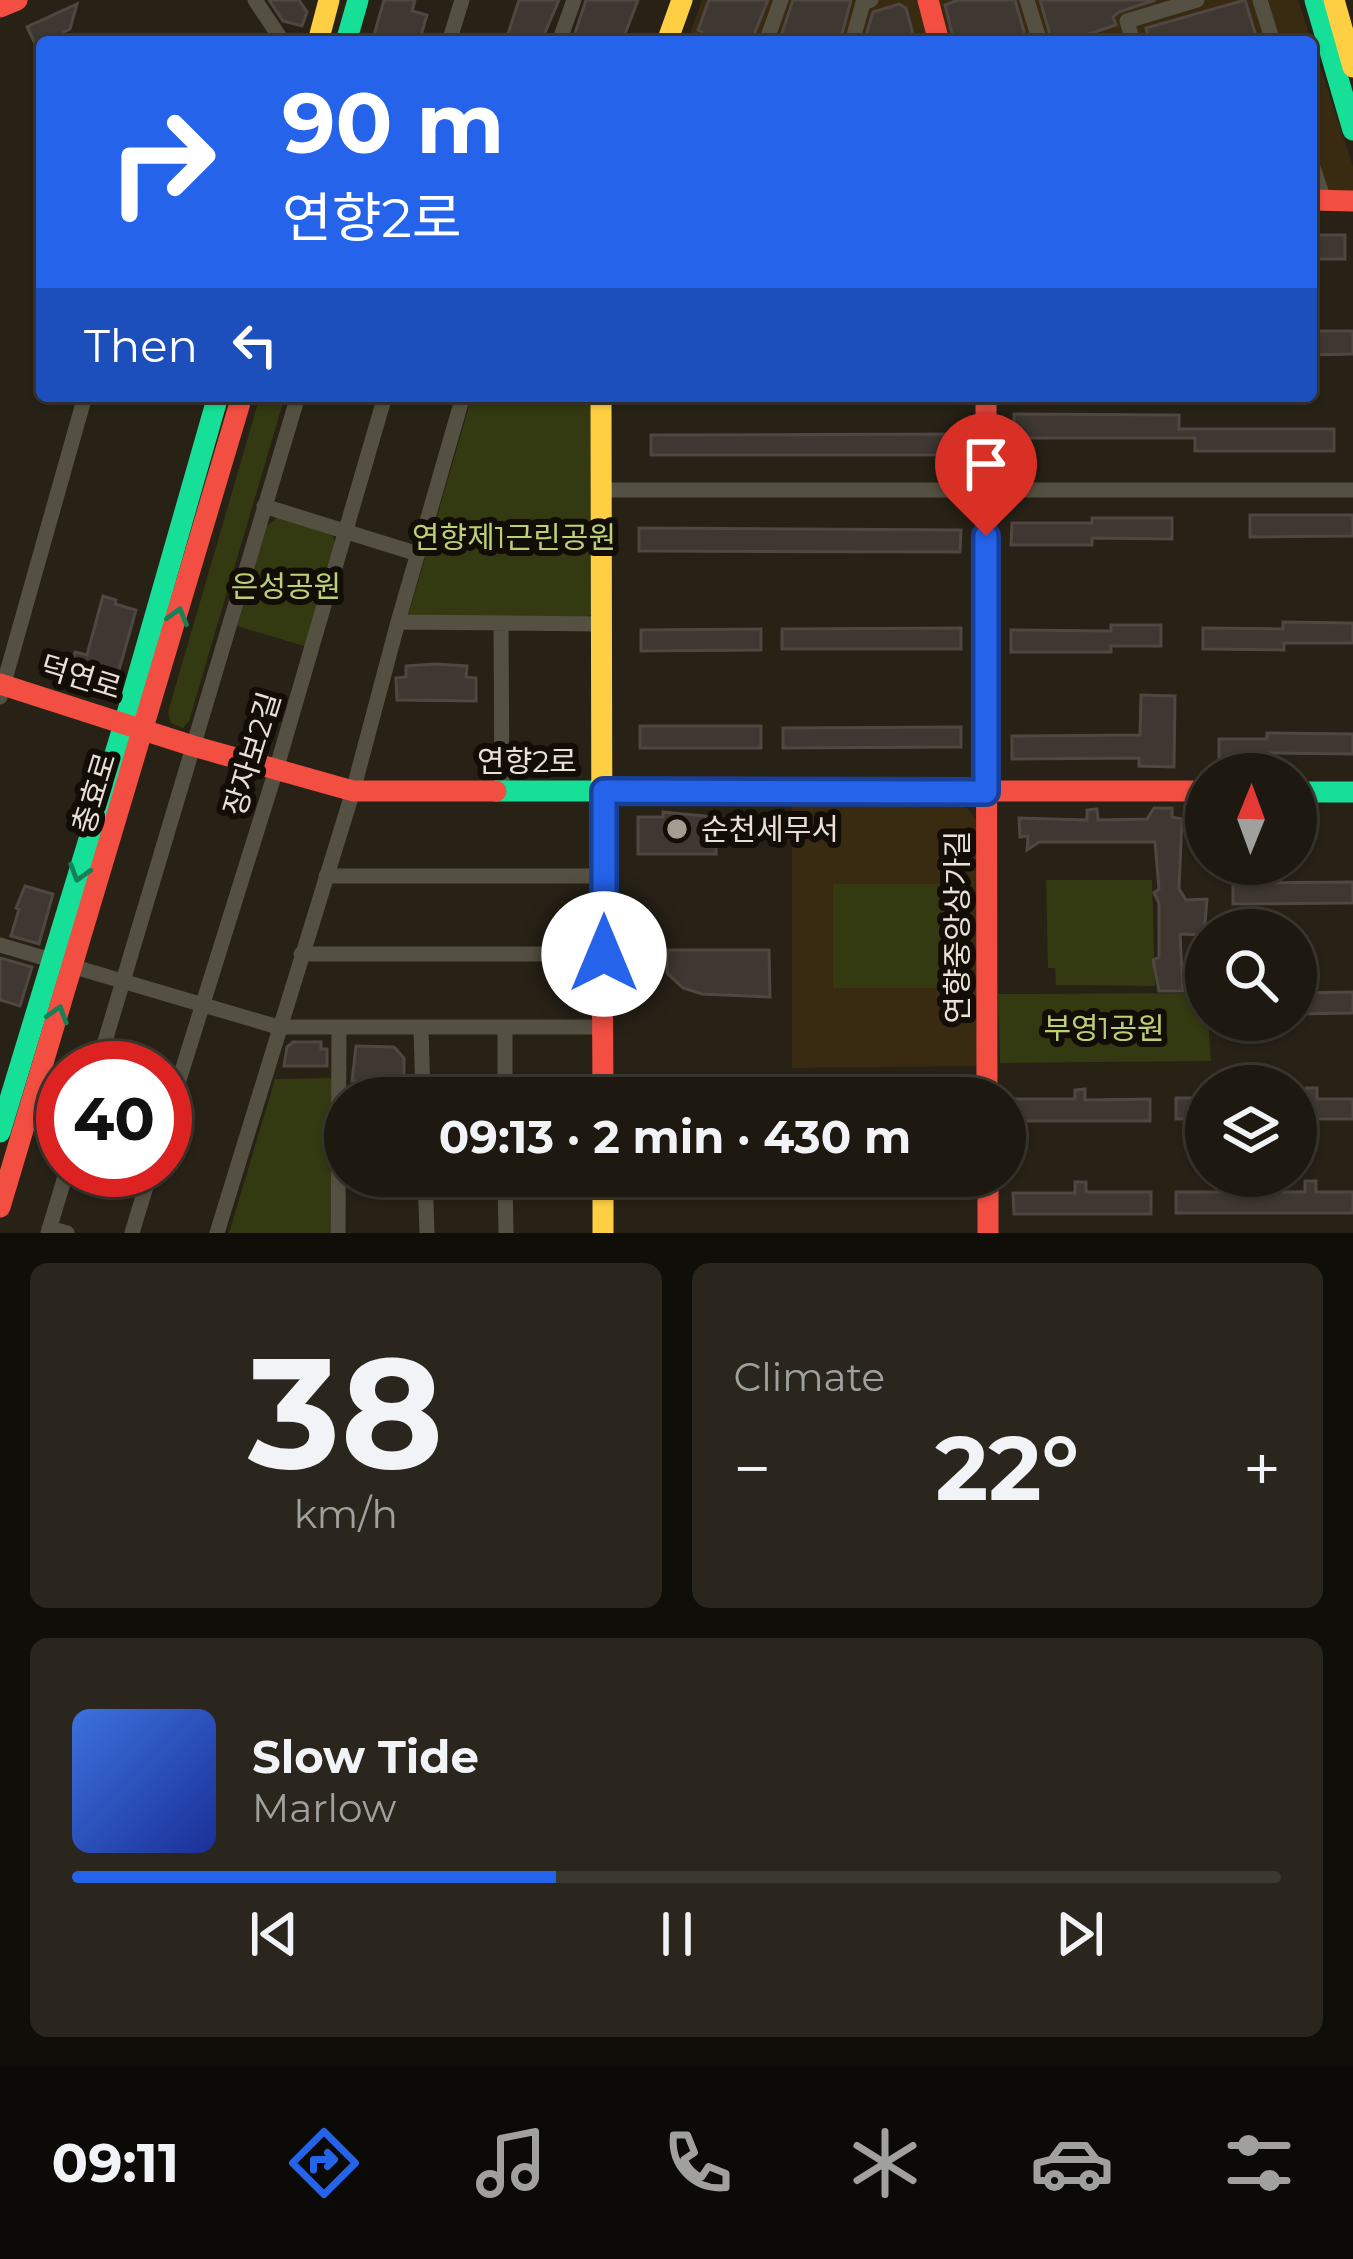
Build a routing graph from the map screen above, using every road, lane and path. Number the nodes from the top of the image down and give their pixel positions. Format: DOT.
graph roads {
  1 [pos="17,0"];
  2 [pos="255,0"];
  3 [pos="329,0"];
  4 [pos="358,0"];
  5 [pos="462,0"];
  6 [pos="574,0"];
  7 [pos="667,0"];
  8 [pos="682,0"];
  9 [pos="782,0"];
  10 [pos="871,0"];
  11 [pos="928,0"];
  12 [pos="1027,0"];
  13 [pos="1197,0"];
  14 [pos="1260,0"];
  15 [pos="1304,0"];
  16 [pos="1316,0"];
  17 [pos="1334,0"];
  18 [pos="1346,0"];
  19 [pos="0,7"];
  20 [pos="1353,27"];
  21 [pos="279,36"];
  22 [pos="320,36"];
  23 [pos="348,36"];
  24 [pos="451,36"];
  25 [pos="561,36"];
  26 [pos="653,36"];
  27 [pos="669,36"];
  28 [pos="768,36"];
  29 [pos="854,36"];
  30 [pos="937,36"];
  31 [pos="1038,36"];
  32 [pos="1131,36"];
  33 [pos="1272,36"];
  34 [pos="1316,36"];
  35 [pos="1317,40"];
  36 [pos="1353,67"];
  37 [pos="1347,106"];
  38 [pos="1353,130"];
  39 [pos="1317,200"];
  40 [pos="1353,201"];
  41 [pos="83,402"];
  42 [pos="216,402"];
  43 [pos="240,402"];
  44 [pos="296,402"];
  45 [pos="383,402"];
  46 [pos="461,402"];
  47 [pos="601,402"];
  48 [pos="986,402"];
  49 [pos="602,490"];
  50 [pos="986,490"];
  51 [pos="1353,490"];
  52 [pos="264,506"];
  53 [pos="346,532"];
  54 [pos="418,554"];
  55 [pos="398,622"];
  56 [pos="501,623"];
  57 [pos="601,624"];
  58 [pos="1,689"];
  59 [pos="135,725"];
  60 [pos="193,746"];
  61 [pos="276,770"];
  62 [pos="353,791"];
  63 [pos="502,791"];
  64 [pos="604,791"];
  65 [pos="1185,791"];
  66 [pos="986,792"];
  67 [pos="1317,792"];
  68 [pos="1353,792"];
  69 [pos="326,876"];
  70 [pos="603,876"];
  71 [pos="0,945"];
  72 [pos="301,954"];
  73 [pos="604,954"];
  74 [pos="62,963"];
  75 [pos="123,981"];
  76 [pos="202,1004"];
  77 [pos="278,1027"];
  78 [pos="339,1027"];
  79 [pos="422,1027"];
  80 [pos="505,1028"];
  81 [pos="604,1028"];
  82 [pos="105,1041"];
  83 [pos="191,1041"];
  84 [pos="423,1077"];
  85 [pos="505,1077"];
  86 [pos="603,1077"];
  87 [pos="987,1077"];
  88 [pos="0,1132"];
  89 [pos="59,1197"];
  90 [pos="143,1197"];
  91 [pos="426,1197"];
  92 [pos="506,1197"];
  93 [pos="603,1197"];
  94 [pos="988,1197"];
  95 [pos="0,1207"];
  96 [pos="49,1231"];
  97 [pos="67,1233"];
  98 [pos="132,1233"];
  99 [pos="217,1233"];
  100 [pos="338,1233"];
  101 [pos="427,1233"];
  102 [pos="506,1233"];
  103 [pos="603,1233"];
  104 [pos="988,1233"];
  1 -- 19 [label="street"];
  2 -- 21 [label="street"];
  3 -- 22 [label="street"];
  4 -- 23 [label="street"];
  5 -- 24 [label="street"];
  6 -- 25 [label="street"];
  7 -- 26 [label="street"];
  8 -- 27 [label="street"];
  9 -- 28 [label="street"];
  10 -- 29 [label="street"];
  11 -- 30 [label="street"];
  12 -- 31 [label="street"];
  13 -- 32 [label="street"];
  14 -- 33 [label="street"];
  15 -- 34 [label="street"];
  16 -- 37 [label="street"];
  17 -- 36 [label="street"];
  18 -- 20 [label="street"];
  35 -- 37 [label="street"];
  37 -- 38 [label="street"];
  39 -- 40 [label="street"];
  41 -- 58 [label="street"];
  42 -- 59 [label="street, 충효로"];
  59 -- 43 [label="street, 충효로, one-way"];
  44 -- 52 [label="street"];
  45 -- 53 [label="street, 장자보2길"];
  46 -- 54 [label="street"];
  47 -- 49 [label="street"];
  48 -- 50 [label="street, 연향중앙상가길"];
  49 -- 50 [label="street"];
  49 -- 57 [label="street"];
  50 -- 51 [label="street"];
  50 -- 66 [label="street, 연향중앙상가길"];
  52 -- 53 [label="street"];
  52 -- 60 [label="street"];
  53 -- 54 [label="street"];
  53 -- 61 [label="street, 장자보2길"];
  54 -- 55 [label="street"];
  55 -- 56 [label="street"];
  55 -- 62 [label="street"];
  56 -- 57 [label="street"];
  56 -- 63 [label="street"];
  57 -- 64 [label="street"];
  58 -- 59 [label="street, 덕연로"];
  59 -- 60 [label="street, 연향2로"];
  59 -- 74 [label="street, 충효로"];
  60 -- 61 [label="street, 연향2로"];
  60 -- 75 [label="street"];
  61 -- 62 [label="street, 연향2로"];
  61 -- 76 [label="street, 장자보2길"];
  62 -- 63 [label="street, 연향2로"];
  62 -- 69 [label="street"];
  63 -- 64 [label="street, 연향2로"];
  64 -- 66 [label="street, 연향2로"];
  64 -- 70 [label="street"];
  65 -- 66 [label="street, 연향2로"];
  66 -- 87 [label="street, 연향중앙상가길"];
  67 -- 68 [label="street"];
  69 -- 70 [label="street"];
  69 -- 72 [label="street"];
  70 -- 73 [label="street"];
  71 -- 74 [label="street"];
  72 -- 73 [label="street"];
  72 -- 77 [label="street"];
  73 -- 81 [label="street"];
  74 -- 75 [label="street"];
  74 -- 88 [label="street, 충효로"];
  95 -- 74 [label="street, 충효로, one-way"];
  75 -- 76 [label="street"];
  75 -- 82 [label="street"];
  76 -- 77 [label="street"];
  76 -- 83 [label="street, 장자보2길"];
  77 -- 78 [label="street"];
  77 -- 99 [label="street"];
  78 -- 79 [label="street"];
  78 -- 100 [label="street"];
  79 -- 80 [label="street"];
  79 -- 84 [label="street"];
  80 -- 81 [label="street"];
  80 -- 85 [label="street"];
  81 -- 86 [label="street"];
  89 -- 96 [label="street"];
  90 -- 98 [label="street"];
  91 -- 101 [label="street"];
  92 -- 102 [label="street"];
  93 -- 103 [label="street"];
  94 -- 104 [label="street"];
  96 -- 97 [label="street"];
}
